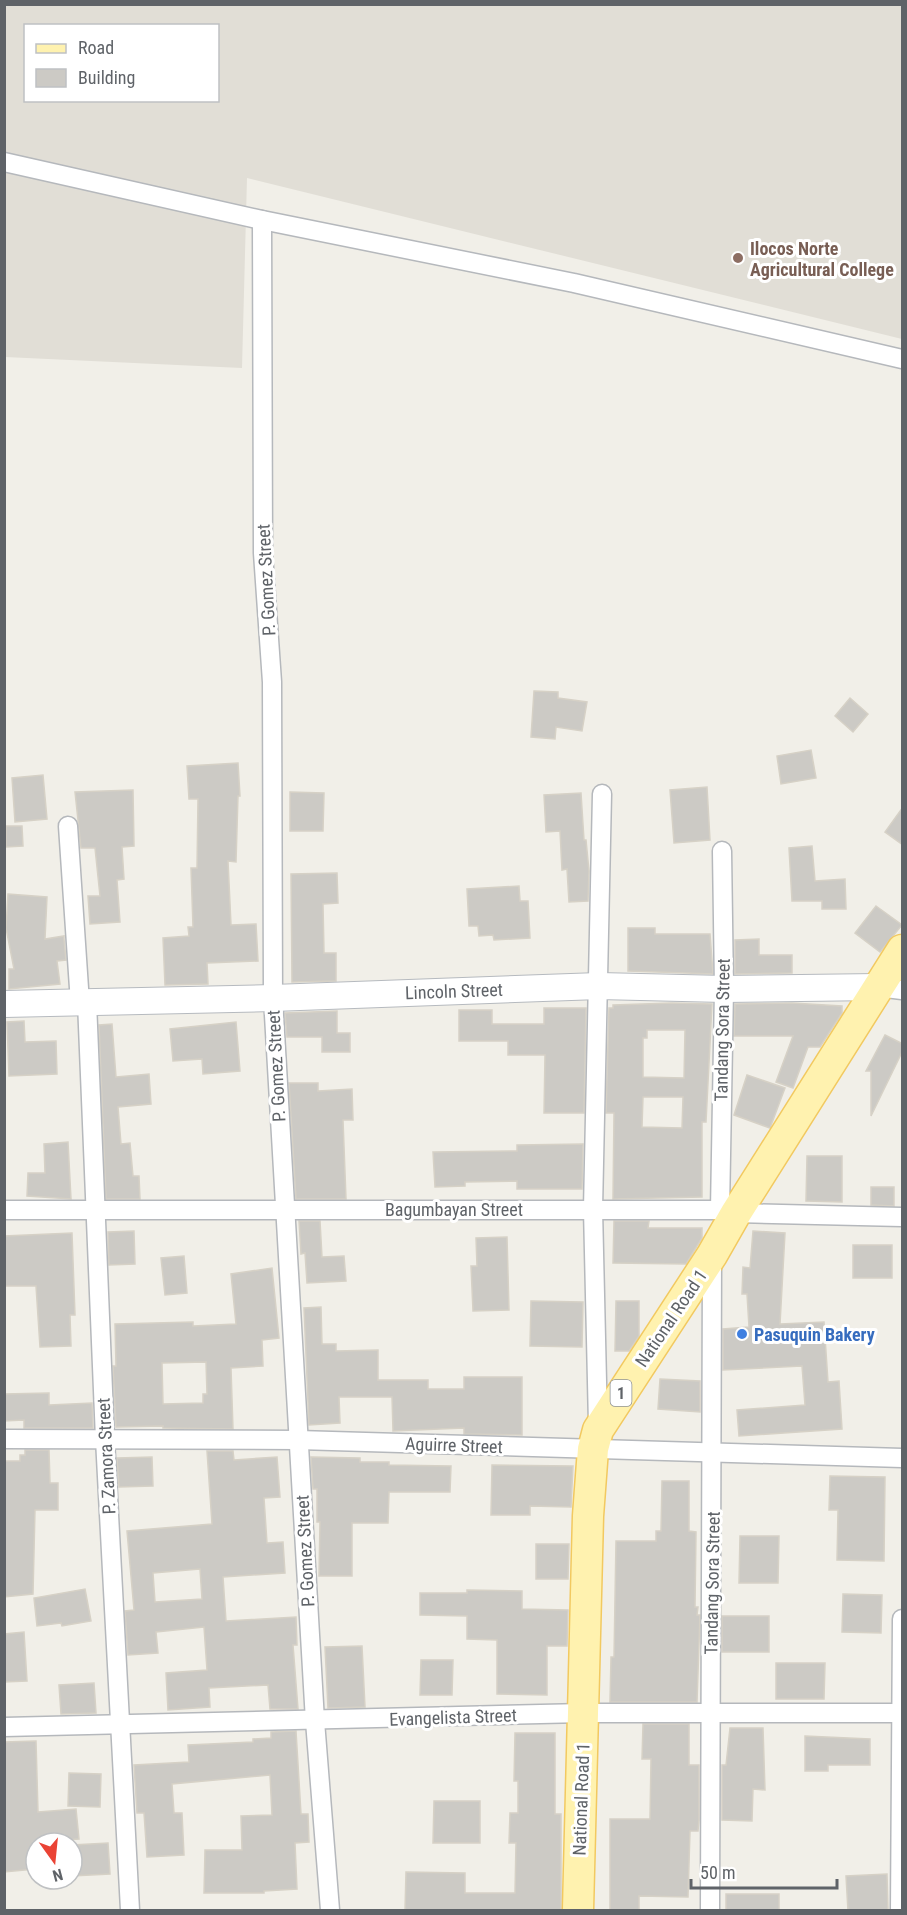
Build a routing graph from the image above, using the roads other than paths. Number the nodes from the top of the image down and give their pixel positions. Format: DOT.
graph roads {
  1 [pos="4,162"];
  2 [pos="262,220"];
  3 [pos="903,359"];
  4 [pos="602,794"];
  5 [pos="68,826"];
  6 [pos="722,851"];
  7 [pos="903,950"];
  8 [pos="599,986"];
  9 [pos="890,988"];
  10 [pos="724,989"];
  11 [pos="273,998"];
  12 [pos="83,1002"];
  13 [pos="4,1004"];
  14 [pos="284,1209"];
  15 [pos="593,1209"];
  16 [pos="4,1210"];
  17 [pos="96,1211"];
  18 [pos="728,1212"];
  19 [pos="903,1217"];
  20 [pos="712,1255"];
  21 [pos="4,1439"];
  22 [pos="105,1439"];
  23 [pos="596,1439"];
  24 [pos="298,1440"];
  25 [pos="714,1453"];
  26 [pos="903,1458"];
  27 [pos="903,1619"];
  28 [pos="584,1713"];
  29 [pos="902,1713"];
  30 [pos="710,1715"];
  31 [pos="315,1721"];
  32 [pos="120,1725"];
  33 [pos="4,1727"];
  34 [pos="130,1911"];
  35 [pos="330,1911"];
  36 [pos="578,1911"];
  37 [pos="710,1911"];
  38 [pos="900,1911"];
  1 -- 2 [label="street"];
  2 -- 3 [label="street"];
  2 -- 11 [label="street, P. Gomez Street"];
  4 -- 8 [label="street"];
  5 -- 12 [label="street, P. Zamora Street"];
  6 -- 10 [label="street, Tandang Sora Street"];
  7 -- 9 [label="main road, National Road 1 / 1"];
  8 -- 10 [label="street, Lincoln Street"];
  8 -- 11 [label="street, Lincoln Street"];
  8 -- 15 [label="street"];
  9 -- 10 [label="street, Lincoln Street"];
  9 -- 18 [label="main road, National Road 1 / 1"];
  10 -- 18 [label="street, Tandang Sora Street"];
  11 -- 12 [label="street, Lincoln Street"];
  11 -- 14 [label="street, P. Gomez Street"];
  12 -- 13 [label="street, Lincoln Street"];
  12 -- 17 [label="street, P. Zamora Street"];
  14 -- 15 [label="street, Bagumbayan Street"];
  14 -- 17 [label="street, Bagumbayan Street"];
  14 -- 24 [label="street, P. Gomez Street"];
  15 -- 18 [label="street, Bagumbayan Street"];
  15 -- 23 [label="street"];
  16 -- 17 [label="street, Bagumbayan Street"];
  17 -- 22 [label="street, P. Zamora Street"];
  18 -- 19 [label="street, Bagumbayan Street"];
  18 -- 20 [label="main road, National Road 1 / 1"];
  20 -- 23 [label="main road, National Road 1 / 1"];
  20 -- 25 [label="street, Tandang Sora Street"];
  21 -- 22 [label="street, Aguirre Street"];
  22 -- 24 [label="street, Aguirre Street"];
  22 -- 32 [label="street, P. Zamora Street"];
  23 -- 24 [label="street, Aguirre Street"];
  23 -- 25 [label="street, Aguirre Street"];
  23 -- 28 [label="main road, National Road 1 / 1"];
  24 -- 31 [label="street, P. Gomez Street"];
  25 -- 26 [label="street, Aguirre Street"];
  25 -- 30 [label="street, Tandang Sora Street"];
  27 -- 29 [label="street"];
  28 -- 30 [label="street, Evangelista Street"];
  28 -- 31 [label="street, Evangelista Street"];
  28 -- 36 [label="main road, National Road 1 / 1"];
  29 -- 30 [label="street, Evangelista Street"];
  29 -- 38 [label="street"];
  30 -- 37 [label="street, Tandang Sora Street"];
  31 -- 32 [label="street, Evangelista Street"];
  31 -- 35 [label="street, P. Gomez Street"];
  32 -- 33 [label="street, Evangelista Street"];
  32 -- 34 [label="street, P. Zamora Street"];
}
